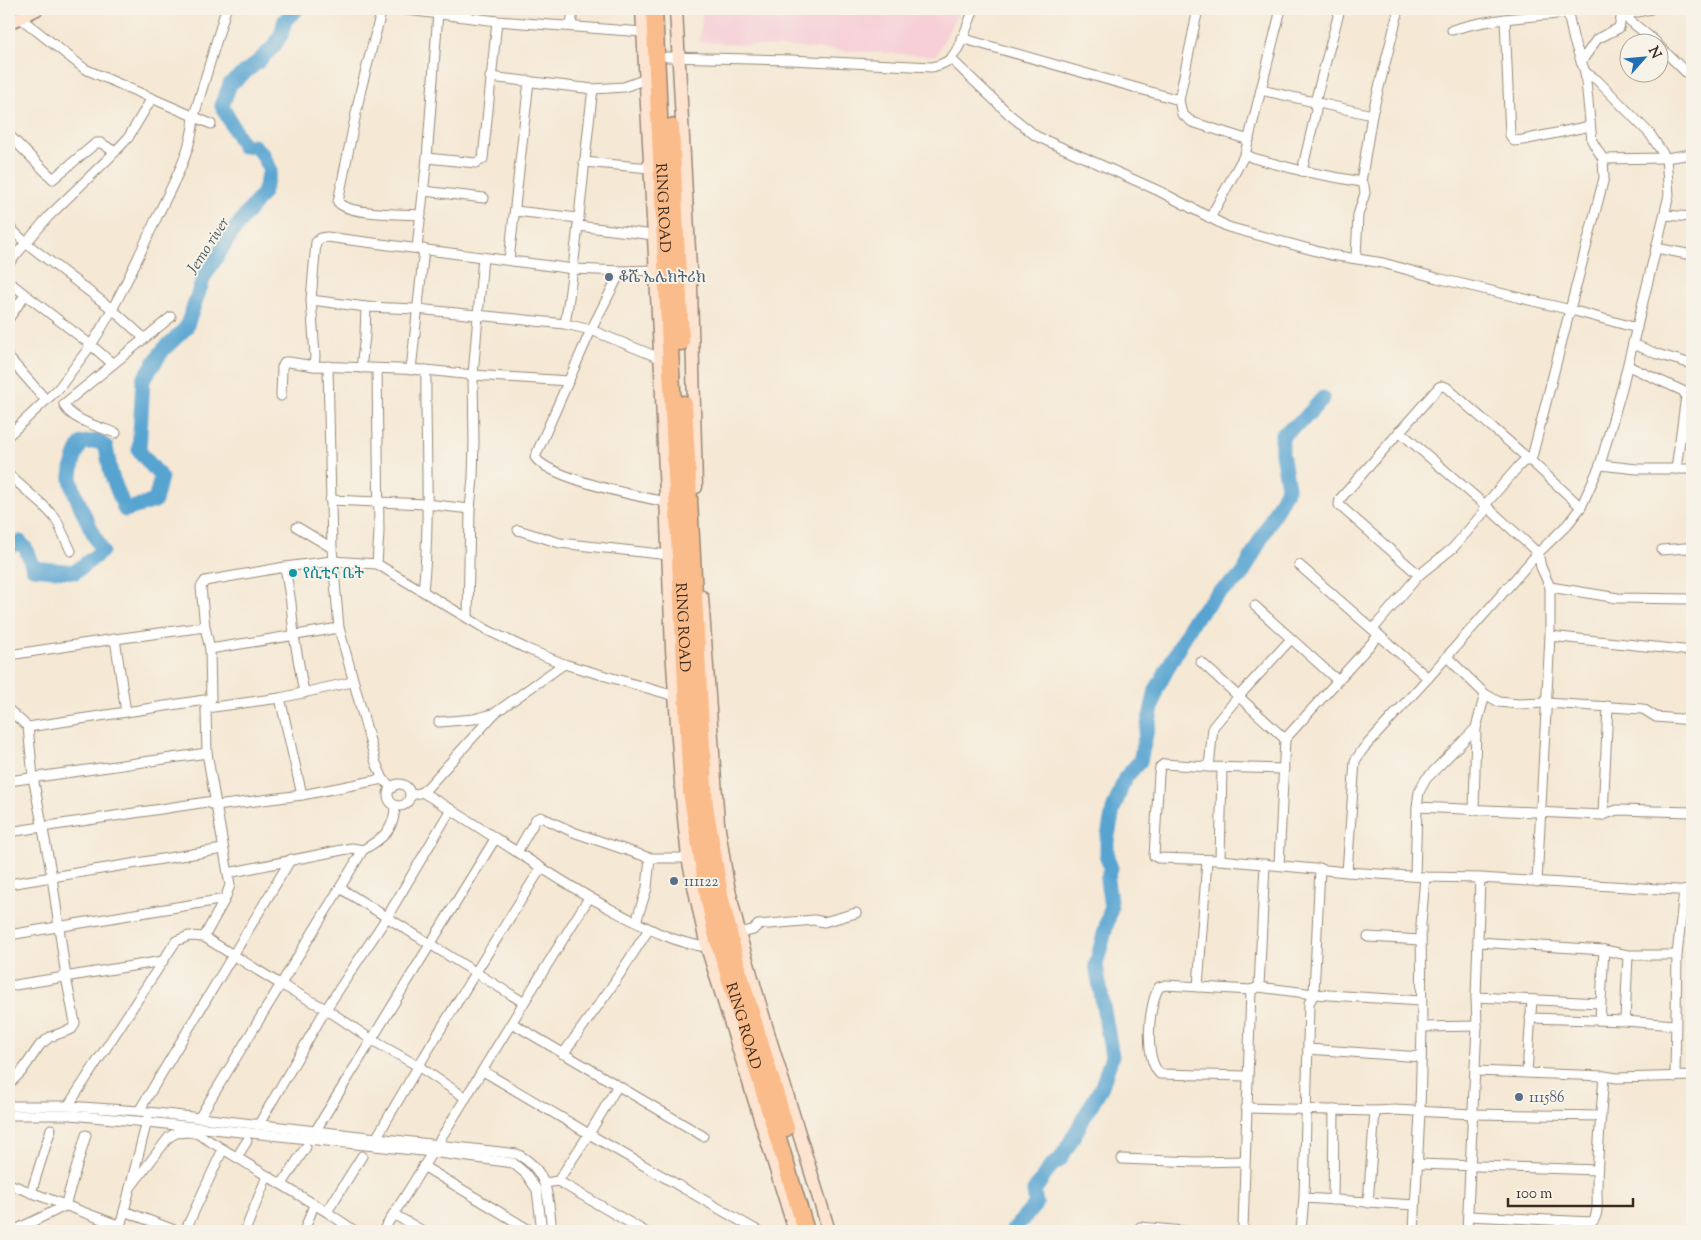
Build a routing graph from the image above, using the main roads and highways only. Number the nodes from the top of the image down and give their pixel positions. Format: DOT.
graph roads {
  1 [pos="654,9"];
  2 [pos="665,9"];
  3 [pos="806,1231"];
  4 [pos="817,1231"];
  1 -- 3 [label="highway, RING ROAD"];
  2 -- 4 [label="highway, RING ROAD"];
}
